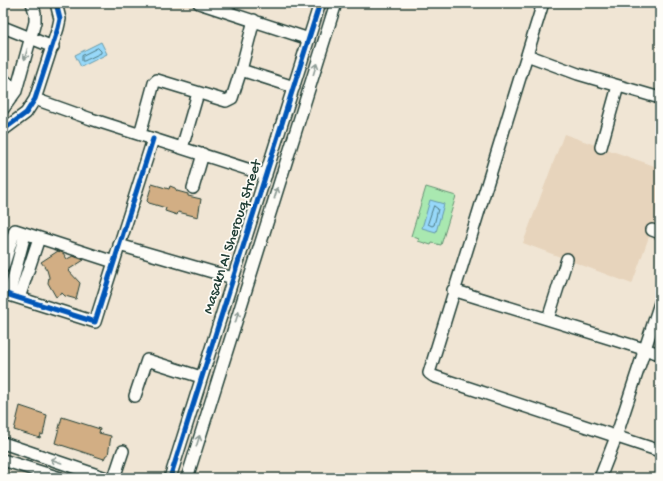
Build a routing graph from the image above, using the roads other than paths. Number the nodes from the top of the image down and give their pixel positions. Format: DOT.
graph roads {
  1 [pos="32,3"];
  2 [pos="56,3"];
  3 [pos="199,3"];
  4 [pos="320,3"];
  5 [pos="336,3"];
  6 [pos="543,3"];
  7 [pos="254,20"];
  8 [pos="3,27"];
  9 [pos="30,38"];
  10 [pos="309,39"];
  11 [pos="53,46"];
  12 [pos="527,55"];
  13 [pos="241,70"];
  14 [pos="3,79"];
  15 [pos="618,86"];
  16 [pos="294,87"];
  17 [pos="16,90"];
  18 [pos="198,93"];
  19 [pos="660,98"];
  20 [pos="35,99"];
  21 [pos="3,109"];
  22 [pos="3,130"];
  23 [pos="280,130"];
  24 [pos="295,133"];
  25 [pos="140,134"];
  26 [pos="153,138"];
  27 [pos="275,147"];
  28 [pos="601,147"];
  29 [pos="182,148"];
  30 [pos="289,152"];
  31 [pos="203,154"];
  32 [pos="266,175"];
  33 [pos="193,188"];
  34 [pos="25,234"];
  35 [pos="39,238"];
  36 [pos="119,245"];
  37 [pos="567,259"];
  38 [pos="114,262"];
  39 [pos="3,267"];
  40 [pos="233,278"];
  41 [pos="453,290"];
  42 [pos="10,295"];
  43 [pos="660,303"];
  44 [pos="548,319"];
  45 [pos="645,349"];
  46 [pos="660,354"];
  47 [pos="201,377"];
  48 [pos="135,396"];
  49 [pos="616,437"];
  50 [pos="3,442"];
  51 [pos="123,451"];
  52 [pos="660,451"];
  53 [pos="3,460"];
  54 [pos="40,475"];
  55 [pos="172,477"];
  56 [pos="60,478"];
  57 [pos="106,478"];
  58 [pos="114,478"];
  59 [pos="186,478"];
  60 [pos="600,478"];
  1 -- 9 [label="street"];
  2 -- 11 [label="street"];
  3 -- 7 [label="street"];
  4 -- 10 [label="street, Masakn Al Sherouq Street"];
  24 -- 5 [label="street, Masakn Al Sherouq Street, one-way"];
  6 -- 12 [label="street"];
  7 -- 10 [label="street"];
  7 -- 13 [label="street"];
  8 -- 9 [label="street"];
  9 -- 11 [label="street"];
  9 -- 17 [label="street, one-way"];
  10 -- 16 [label="street, Masakn Al Sherouq Street"];
  11 -- 20 [label="street"];
  12 -- 15 [label="street"];
  12 -- 41 [label="street"];
  13 -- 16 [label="street"];
  13 -- 18 [label="street"];
  14 -- 17 [label="street"];
  15 -- 19 [label="street"];
  15 -- 28 [label="street"];
  16 -- 23 [label="street, Masakn Al Sherouq Street"];
  17 -- 21 [label="street"];
  18 -- 25 [label="street"];
  18 -- 29 [label="street"];
  20 -- 22 [label="street"];
  20 -- 25 [label="street"];
  23 -- 24 [label="street"];
  23 -- 27 [label="street, Masakn Al Sherouq Street"];
  24 -- 30 [label="street, Masakn Al Sherouq Street"];
  25 -- 26 [label="street"];
  26 -- 29 [label="street"];
  26 -- 36 [label="street"];
  27 -- 30 [label="street"];
  27 -- 32 [label="street, Masakn Al Sherouq Street"];
  29 -- 31 [label="street"];
  59 -- 30 [label="street, Masakn Al Sherouq Street, one-way"];
  31 -- 32 [label="street"];
  31 -- 33 [label="street"];
  32 -- 40 [label="street, Masakn Al Sherouq Street"];
  34 -- 35 [label="street"];
  34 -- 39 [label="street"];
  34 -- 42 [label="street"];
  35 -- 38 [label="street"];
  35 -- 42 [label="street"];
  36 -- 38 [label="street"];
  36 -- 40 [label="street"];
  37 -- 44 [label="street"];
  38 -- 42 [label="street"];
  40 -- 47 [label="street, Masakn Al Sherouq Street"];
  41 -- 44 [label="street"];
  41 -- 49 [label="street"];
  43 -- 45 [label="street"];
  44 -- 45 [label="street"];
  45 -- 46 [label="street"];
  45 -- 49 [label="street"];
  47 -- 48 [label="street"];
  47 -- 55 [label="street, Masakn Al Sherouq Street"];
  49 -- 52 [label="street"];
  49 -- 60 [label="street"];
  57 -- 50 [label="street, one-way"];
  51 -- 58 [label="street"];
  53 -- 54 [label="street"];
  54 -- 56 [label="street"];
}
